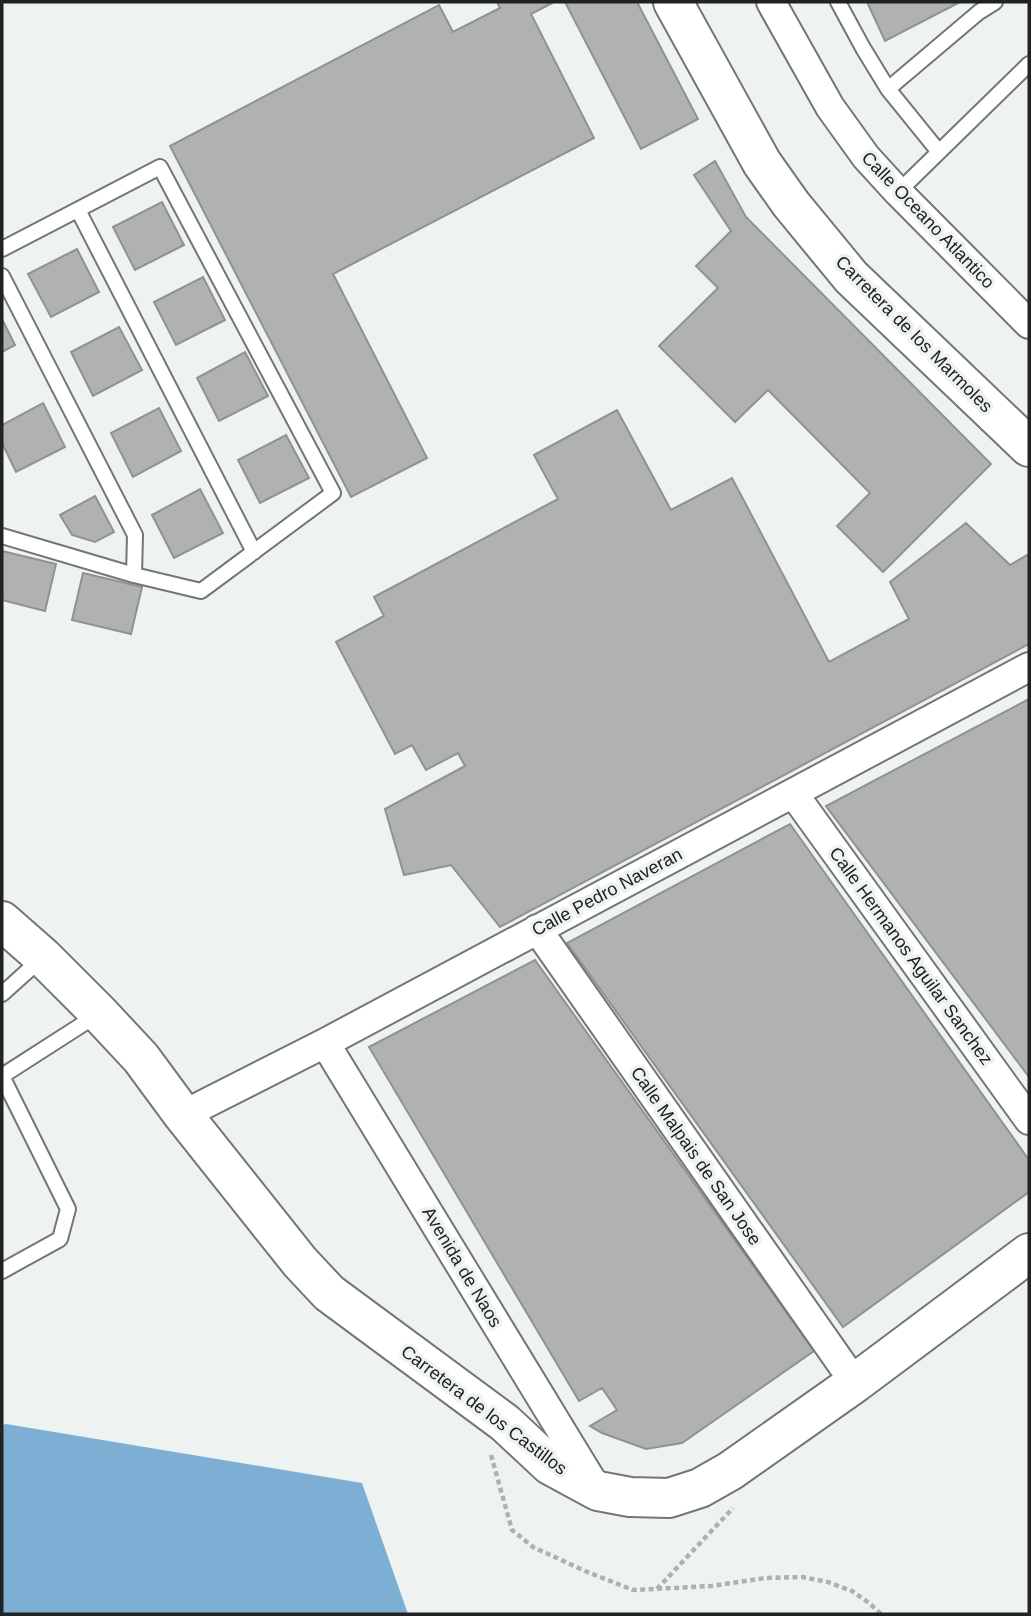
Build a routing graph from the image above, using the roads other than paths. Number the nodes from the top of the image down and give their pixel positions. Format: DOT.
graph roads {
  1 [pos="673,2"];
  2 [pos="771,2"];
  3 [pos="838,2"];
  4 [pos="995,2"];
  5 [pos="1029,64"];
  6 [pos="888,89"];
  7 [pos="939,152"];
  8 [pos="898,192"];
  9 [pos="78,209"];
  10 [pos="2,249"];
  11 [pos="2,276"];
  12 [pos="1029,324"];
  13 [pos="1029,447"];
  14 [pos="2,536"];
  15 [pos="254,552"];
  16 [pos="134,575"];
  17 [pos="1029,667"];
  18 [pos="793,793"];
  19 [pos="2,920"];
  20 [pos="537,929"];
  21 [pos="43,957"];
  22 [pos="2,994"];
  23 [pos="99,1013"];
  24 [pos="325,1043"];
  25 [pos="2,1076"];
  26 [pos="183,1115"];
  27 [pos="1029,1120"];
  28 [pos="1029,1253"];
  29 [pos="2,1271"];
  30 [pos="855,1383"];
  31 [pos="598,1491"];
  1 -- 13 [label="main road, Carretera de los Marmoles"];
  2 -- 8 [label="street, Calle Oceano Atlantico"];
  3 -- 6 [label="lane"];
  4 -- 6 [label="lane"];
  5 -- 7 [label="lane"];
  6 -- 7 [label="lane"];
  7 -- 8 [label="lane"];
  8 -- 12 [label="street, Calle Oceano Atlantico"];
  9 -- 10 [label="lane"];
  9 -- 15 [label="lane"];
  9 -- 15 [label="lane"];
  11 -- 16 [label="lane"];
  14 -- 16 [label="lane"];
  15 -- 16 [label="lane"];
  17 -- 18 [label="street, Calle Pedro Naveran"];
  18 -- 20 [label="street, Calle Pedro Naveran"];
  18 -- 27 [label="street, Calle Hermanos Aguilar Sanchez"];
  19 -- 21 [label="main road, Carretera de los Castillos"];
  20 -- 24 [label="street, Calle Pedro Naveran"];
  20 -- 30 [label="street, Calle Malpais de San Jose"];
  21 -- 22 [label="lane"];
  21 -- 23 [label="main road, Carretera de los Castillos"];
  23 -- 25 [label="lane"];
  23 -- 26 [label="main road, Carretera de los Castillos"];
  24 -- 26 [label="street, Calle Pedro Naveran"];
  24 -- 31 [label="street, Avenida de Naos"];
  25 -- 29 [label="lane"];
  26 -- 31 [label="main road, Carretera de los Castillos"];
  28 -- 30 [label="main road, Carretera de los Castillos"];
  30 -- 31 [label="main road, Carretera de los Castillos"];
}
